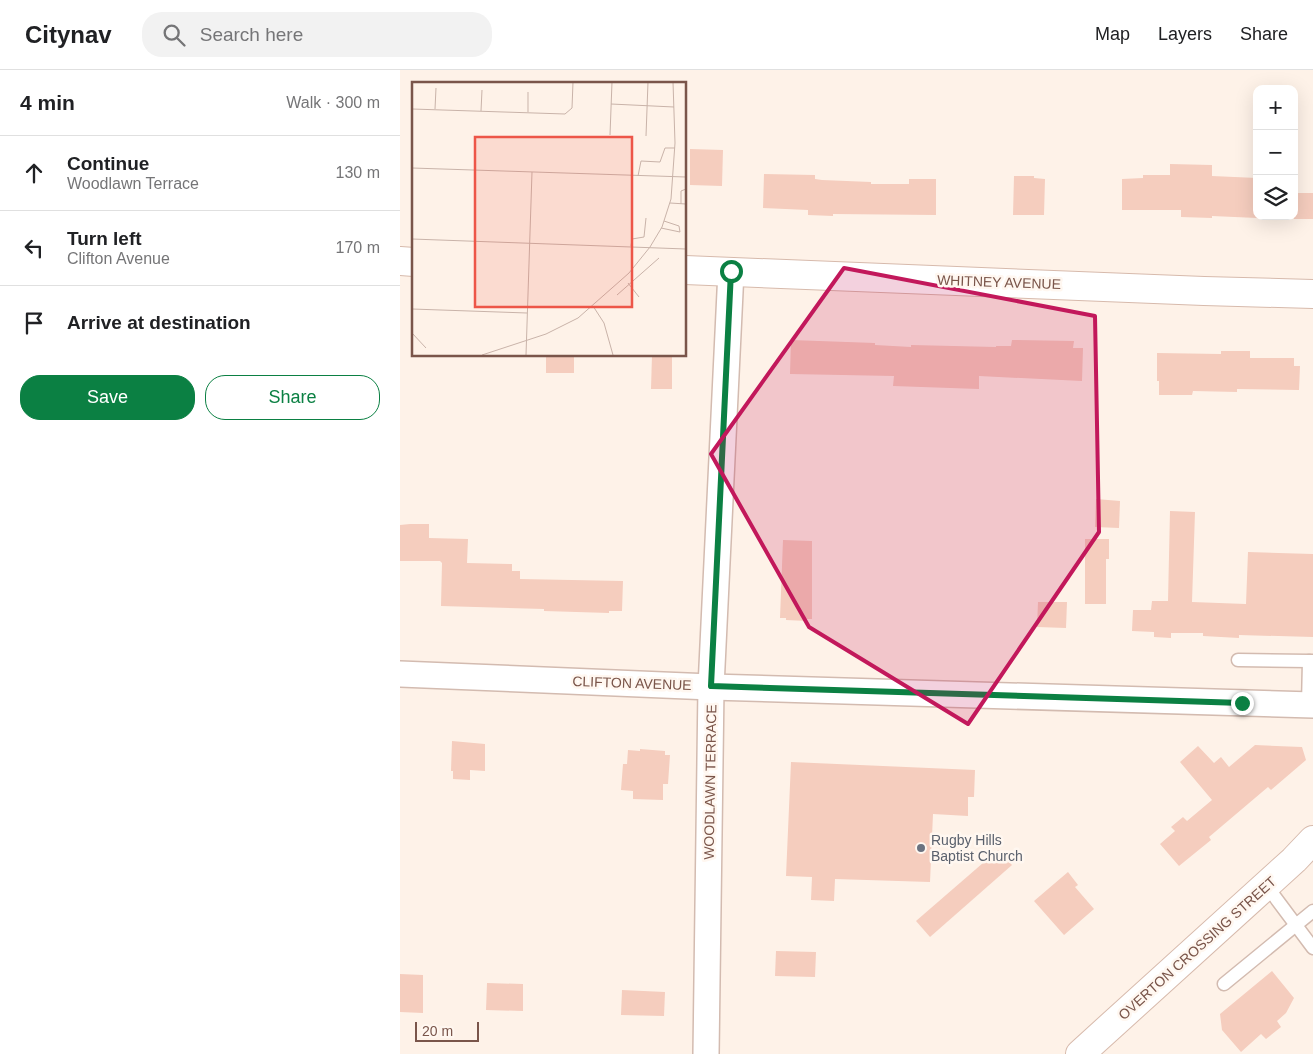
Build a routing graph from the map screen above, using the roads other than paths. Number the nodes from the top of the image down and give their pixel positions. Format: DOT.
graph roads {
  1 [pos="686,270"];
  2 [pos="731,271"];
  3 [pos="1313,294"];
  4 [pos="1238,660"];
  5 [pos="1311,661"];
  6 [pos="400,674"];
  7 [pos="711,686"];
  8 [pos="1310,705"];
  9 [pos="1313,840"];
  10 [pos="1266,885"];
  11 [pos="1313,911"];
  12 [pos="1296,926"];
  13 [pos="1313,948"];
  14 [pos="1224,984"];
  15 [pos="1083,1053"];
  16 [pos="706,1054"];
  1 -- 2 [label="main road, WHITNEY AVENUE"];
  2 -- 3 [label="main road, WHITNEY AVENUE"];
  2 -- 7 [label="street, WOODLAWN TERRACE"];
  4 -- 5 [label="lane"];
  5 -- 8 [label="lane"];
  6 -- 7 [label="street, CLIFTON AVENUE"];
  7 -- 8 [label="street, CLIFTON AVENUE"];
  7 -- 16 [label="street, WOODLAWN TERRACE"];
  9 -- 10 [label="main road, OVERTON CROSSING STREET"];
  10 -- 12 [label="lane"];
  10 -- 15 [label="main road, OVERTON CROSSING STREET"];
  11 -- 12 [label="lane"];
  12 -- 13 [label="lane"];
  12 -- 14 [label="lane"];
}
